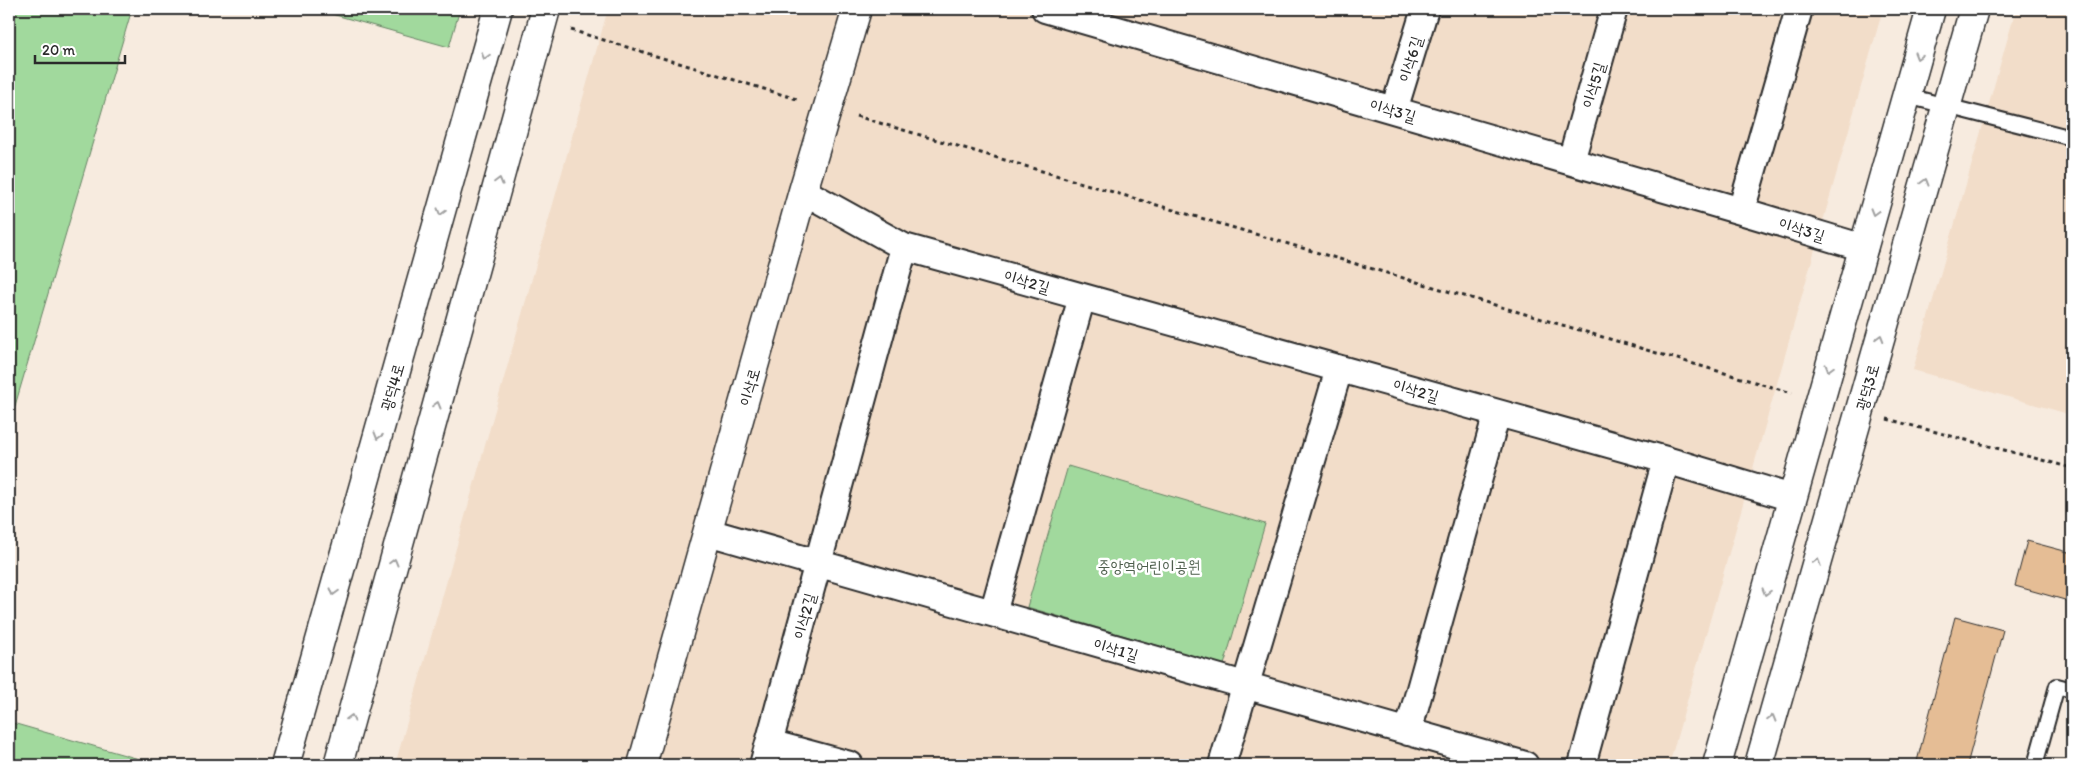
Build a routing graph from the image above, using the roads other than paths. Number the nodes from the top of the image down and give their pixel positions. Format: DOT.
graph roads {
  1 [pos="498,9"];
  2 [pos="857,9"];
  3 [pos="1045,9"];
  4 [pos="1425,9"];
  5 [pos="1614,9"];
  6 [pos="1799,9"];
  7 [pos="1932,9"];
  8 [pos="1974,9"];
  9 [pos="544,15"];
  10 [pos="1907,96"];
  11 [pos="1946,106"];
  12 [pos="1394,110"];
  13 [pos="2072,138"];
  14 [pos="1571,161"];
  15 [pos="803,191"];
  16 [pos="1741,211"];
  17 [pos="904,247"];
  18 [pos="1864,248"];
  19 [pos="1082,297"];
  20 [pos="1339,369"];
  21 [pos="1497,413"];
  22 [pos="1666,460"];
  23 [pos="1792,498"];
  24 [pos="708,532"];
  25 [pos="818,564"];
  26 [pos="993,613"];
  27 [pos="1244,686"];
  28 [pos="2072,690"];
  29 [pos="1408,732"];
  30 [pos="766,754"];
  31 [pos="285,765"];
  32 [pos="338,765"];
  33 [pos="642,765"];
  34 [pos="850,765"];
  35 [pos="1222,765"];
  36 [pos="1525,765"];
  37 [pos="1582,765"];
  38 [pos="1717,765"];
  39 [pos="1759,765"];
  40 [pos="2036,765"];
  1 -- 31 [label="street, 광덕4로, one-way"];
  2 -- 15 [label="street, 이삭로"];
  3 -- 12 [label="street, 이삭3길"];
  4 -- 12 [label="street, 이삭6길"];
  5 -- 14 [label="street, 이삭5길"];
  6 -- 16 [label="street"];
  7 -- 10 [label="street, one-way"];
  8 -- 11 [label="street, 광덕3로"];
  32 -- 9 [label="street, one-way"];
  10 -- 11 [label="lane"];
  10 -- 18 [label="street, one-way"];
  11 -- 13 [label="lane"];
  39 -- 11 [label="street, 광덕3로, one-way"];
  12 -- 14 [label="street, 이삭3길"];
  14 -- 16 [label="street, 이삭3길"];
  15 -- 17 [label="street"];
  15 -- 24 [label="street, 이삭로"];
  16 -- 18 [label="street, 이삭3길"];
  17 -- 19 [label="street, 이삭2길"];
  17 -- 25 [label="street, 이삭2길"];
  18 -- 23 [label="street, one-way"];
  19 -- 20 [label="street, 이삭2길"];
  19 -- 26 [label="street"];
  20 -- 21 [label="street, 이삭2길"];
  20 -- 27 [label="street"];
  21 -- 22 [label="street, 이삭2길"];
  21 -- 29 [label="street"];
  22 -- 23 [label="street, 이삭2길"];
  22 -- 37 [label="street"];
  23 -- 38 [label="street, one-way"];
  24 -- 25 [label="street, 이삭1길"];
  24 -- 33 [label="street, 이삭로"];
  25 -- 26 [label="street, 이삭1길"];
  25 -- 30 [label="street, 이삭2길"];
  26 -- 27 [label="street, 이삭1길"];
  27 -- 29 [label="street, 이삭1길"];
  27 -- 35 [label="street"];
  28 -- 40 [label="lane"];
  29 -- 36 [label="street, 이삭1길"];
  30 -- 34 [label="street"];
}
